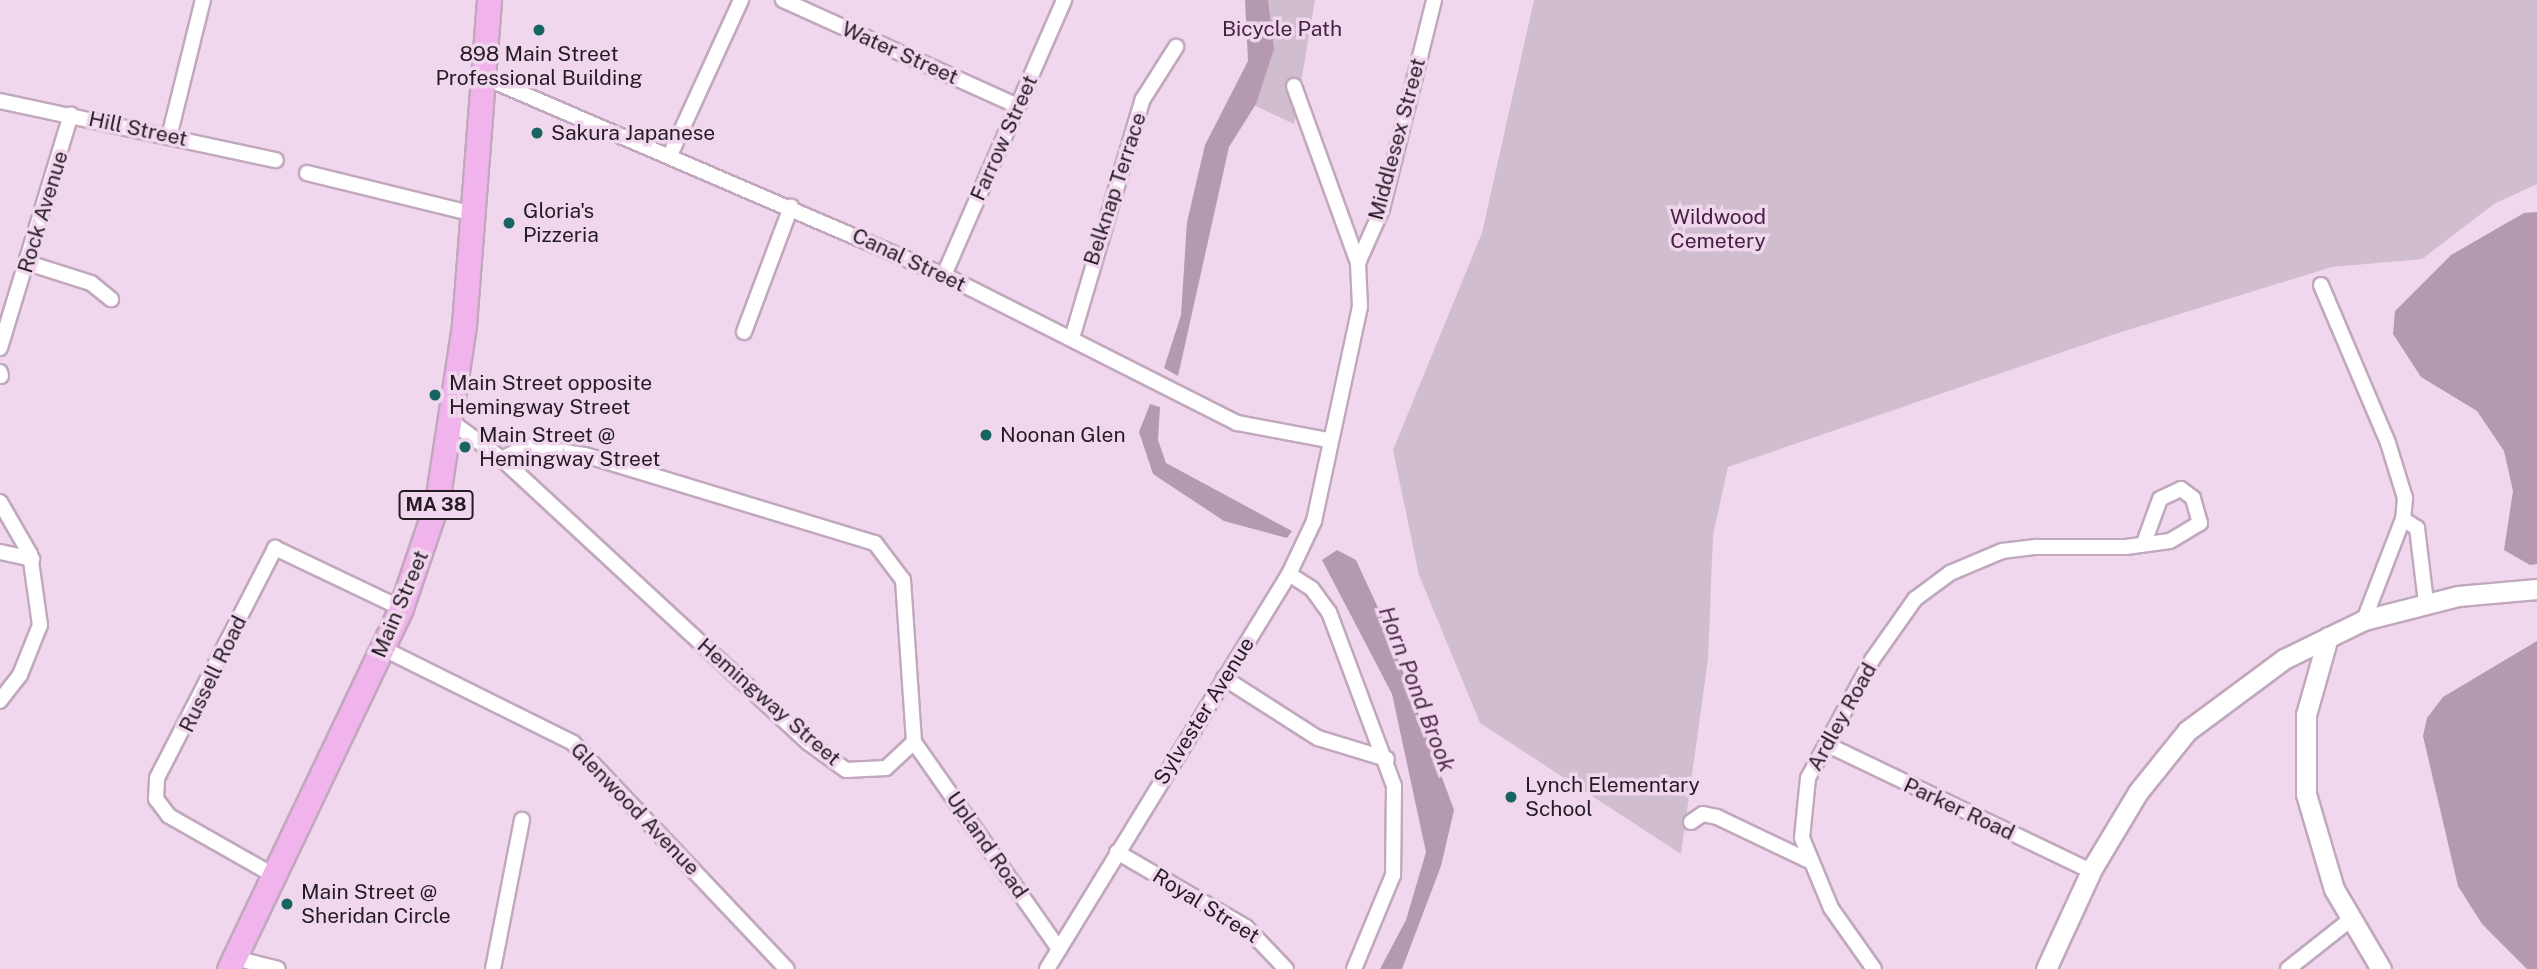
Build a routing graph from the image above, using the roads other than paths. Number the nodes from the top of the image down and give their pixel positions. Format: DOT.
graph roads {
  1 [pos="203,0"];
  2 [pos="489,0"];
  3 [pos="741,0"];
  4 [pos="782,0"];
  5 [pos="1064,0"];
  6 [pos="1434,0"];
  7 [pos="1176,47"];
  8 [pos="486,78"];
  9 [pos="1294,86"];
  10 [pos="0,100"];
  11 [pos="1018,106"];
  12 [pos="71,115"];
  13 [pos="169,137"];
  14 [pos="671,153"];
  15 [pos="276,160"];
  16 [pos="307,173"];
  17 [pos="791,207"];
  18 [pos="474,214"];
  19 [pos="1358,262"];
  20 [pos="28,263"];
  21 [pos="944,275"];
  22 [pos="2321,285"];
  23 [pos="111,299"];
  24 [pos="744,332"];
  25 [pos="1072,338"];
  26 [pos="0,348"];
  27 [pos="452,422"];
  28 [pos="1328,440"];
  29 [pos="502,460"];
  30 [pos="0,502"];
  31 [pos="2403,519"];
  32 [pos="2144,543"];
  33 [pos="0,552"];
  34 [pos="32,559"];
  35 [pos="1289,574"];
  36 [pos="2537,589"];
  37 [pos="2426,601"];
  38 [pos="401,608"];
  39 [pos="2364,620"];
  40 [pos="2328,636"];
  41 [pos="382,648"];
  42 [pos="1224,678"];
  43 [pos="0,701"];
  44 [pos="914,742"];
  45 [pos="1828,745"];
  46 [pos="1387,759"];
  47 [pos="522,820"];
  48 [pos="1691,822"];
  49 [pos="1117,852"];
  50 [pos="1807,860"];
  51 [pos="2091,871"];
  52 [pos="273,875"];
  53 [pos="2351,919"];
  54 [pos="1059,949"];
  55 [pos="232,963"];
  56 [pos="278,969"];
  57 [pos="493,969"];
  58 [pos="787,969"];
  59 [pos="1047,969"];
  60 [pos="1286,969"];
  61 [pos="1354,969"];
  62 [pos="1874,969"];
  63 [pos="2046,969"];
  64 [pos="2288,969"];
  65 [pos="2381,969"];
  1 -- 13 [label="street"];
  2 -- 8 [label="main road, Main Street / MA 38"];
  3 -- 14 [label="street"];
  4 -- 11 [label="street, Water Street"];
  5 -- 11 [label="street, Farrow Street"];
  6 -- 19 [label="street, Middlesex Street"];
  7 -- 25 [label="street, Belknap Terrace"];
  8 -- 14 [label="street, Canal Street"];
  8 -- 18 [label="main road, Main Street / MA 38"];
  9 -- 19 [label="street"];
  10 -- 12 [label="street, Hill Street"];
  11 -- 21 [label="street, Farrow Street"];
  12 -- 13 [label="street, Hill Street"];
  12 -- 20 [label="street, Rock Avenue"];
  13 -- 15 [label="street, Hill Street"];
  14 -- 17 [label="street, Canal Street"];
  16 -- 18 [label="street"];
  17 -- 21 [label="street, Canal Street"];
  17 -- 24 [label="street"];
  18 -- 27 [label="main road, Main Street / MA 38"];
  19 -- 28 [label="street, Middlesex Street"];
  20 -- 23 [label="street"];
  20 -- 26 [label="street, Rock Avenue"];
  21 -- 25 [label="street, Canal Street"];
  22 -- 31 [label="street"];
  25 -- 28 [label="street, Canal Street"];
  27 -- 29 [label="street, Hemingway Street"];
  27 -- 38 [label="main road, Main Street / MA 38"];
  28 -- 35 [label="street, Sylvester Avenue"];
  29 -- 44 [label="street, Hemingway Street"];
  29 -- 44 [label="street"];
  30 -- 34 [label="street"];
  31 -- 37 [label="street"];
  31 -- 39 [label="street"];
  32 -- 32 [label="street, Ardley Road"];
  32 -- 45 [label="street, Ardley Road"];
  33 -- 34 [label="street"];
  34 -- 43 [label="street"];
  35 -- 42 [label="street, Sylvester Avenue"];
  35 -- 46 [label="street"];
  36 -- 37 [label="street"];
  37 -- 39 [label="street"];
  38 -- 41 [label="main road, Main Street / MA 38"];
  38 -- 52 [label="street, Russell Road"];
  39 -- 40 [label="street"];
  40 -- 51 [label="street"];
  40 -- 53 [label="street"];
  41 -- 52 [label="main road, Main Street / MA 38"];
  41 -- 58 [label="street, Glenwood Avenue"];
  42 -- 46 [label="street"];
  42 -- 49 [label="street, Sylvester Avenue"];
  44 -- 54 [label="street, Upland Road"];
  45 -- 50 [label="street, Ardley Road"];
  45 -- 51 [label="street, Parker Road"];
  46 -- 61 [label="street"];
  47 -- 57 [label="street"];
  48 -- 50 [label="street"];
  49 -- 54 [label="street, Sylvester Avenue"];
  49 -- 60 [label="street, Royal Street"];
  50 -- 62 [label="street, Ardley Road"];
  51 -- 63 [label="street"];
  52 -- 55 [label="main road, Main Street / MA 38"];
  53 -- 64 [label="street"];
  53 -- 65 [label="street"];
  54 -- 59 [label="street, Sylvester Avenue"];
  55 -- 56 [label="street"];
}
